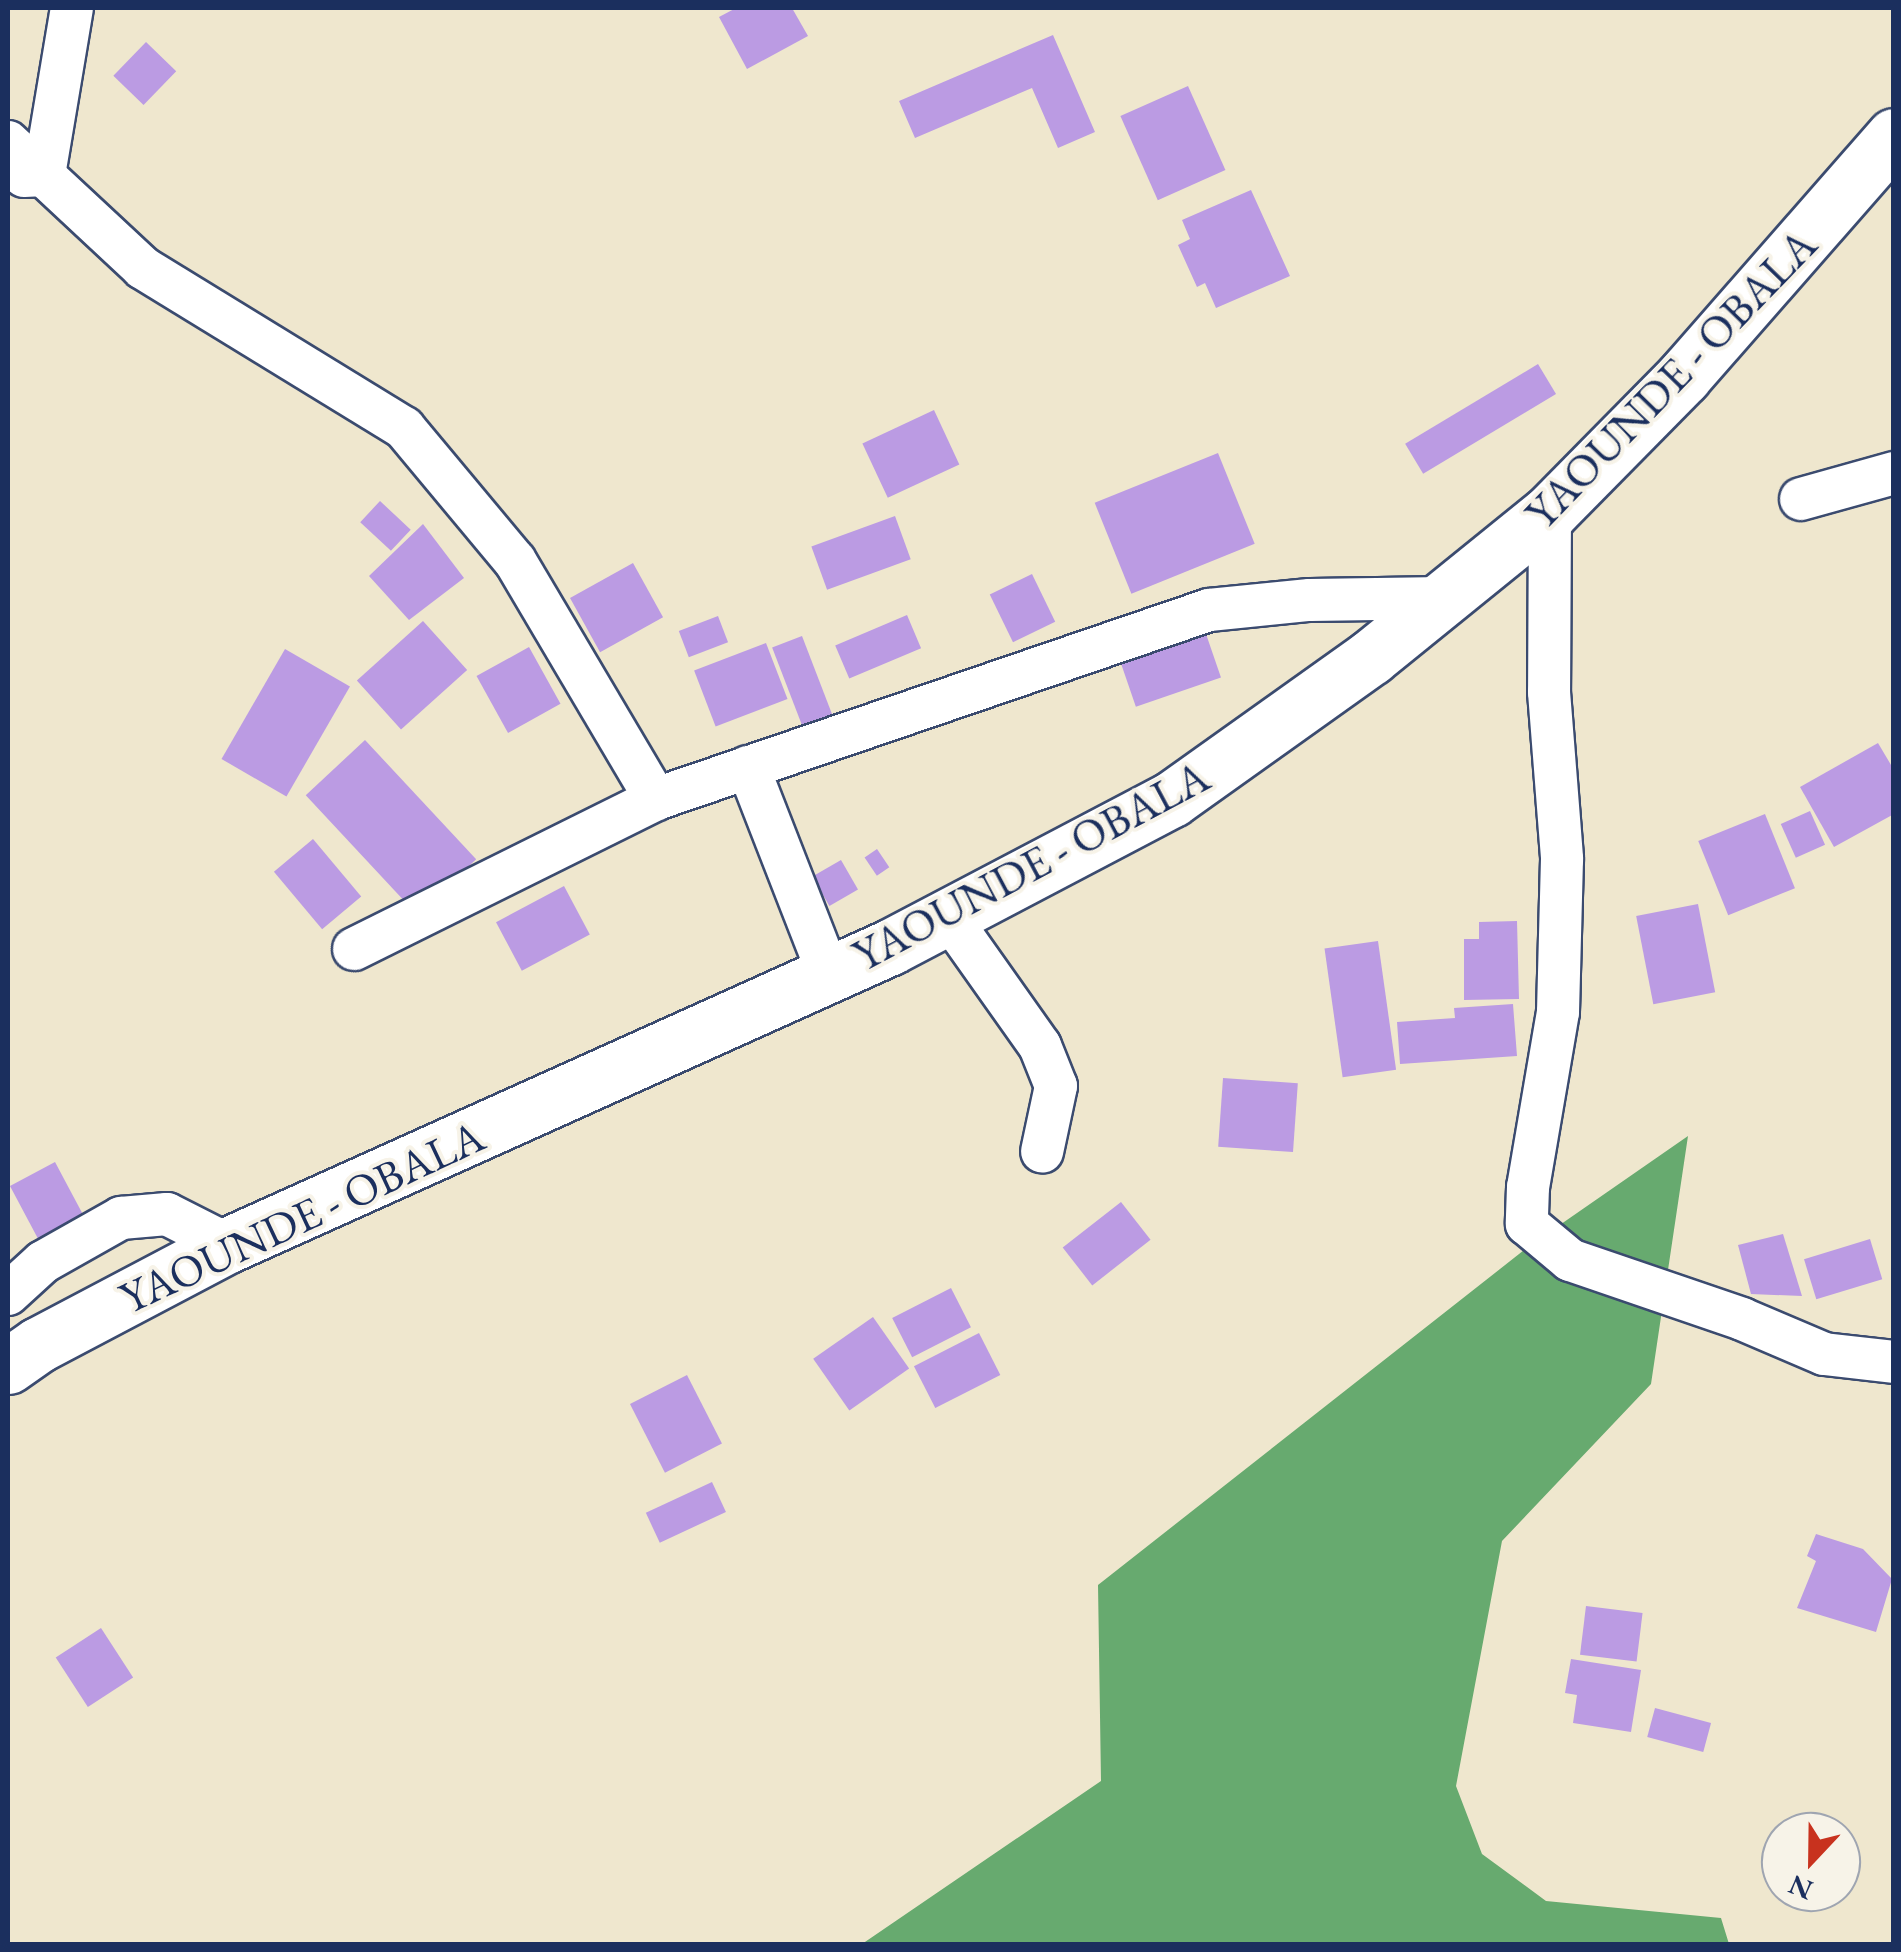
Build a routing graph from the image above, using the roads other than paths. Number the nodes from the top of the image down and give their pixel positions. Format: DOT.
graph roads {
  1 [pos="72,8"];
  2 [pos="1894,136"];
  3 [pos="8,142"];
  4 [pos="26,176"];
  5 [pos="1894,474"];
  6 [pos="1801,499"];
  7 [pos="1550,512"];
  8 [pos="1444,598"];
  9 [pos="748,766"];
  10 [pos="656,798"];
  11 [pos="948,916"];
  12 [pos="354,949"];
  13 [pos="828,975"];
  14 [pos="1042,1152"];
  15 [pos="228,1245"];
  16 [pos="8,1294"];
  17 [pos="1894,1362"];
  18 [pos="8,1366"];
  1 -- 4 [label="street"];
  2 -- 7 [label="highway, YAOUNDE - OBALA"];
  3 -- 4 [label="street"];
  4 -- 10 [label="street"];
  5 -- 6 [label="street"];
  7 -- 8 [label="highway, YAOUNDE - OBALA"];
  7 -- 17 [label="street"];
  8 -- 9 [label="street"];
  8 -- 11 [label="highway, YAOUNDE - OBALA"];
  9 -- 10 [label="street"];
  9 -- 13 [label="street"];
  10 -- 12 [label="street"];
  11 -- 13 [label="highway, YAOUNDE - OBALA"];
  11 -- 14 [label="street"];
  13 -- 15 [label="highway, YAOUNDE - OBALA"];
  15 -- 16 [label="street"];
  15 -- 18 [label="highway, YAOUNDE - OBALA"];
}
